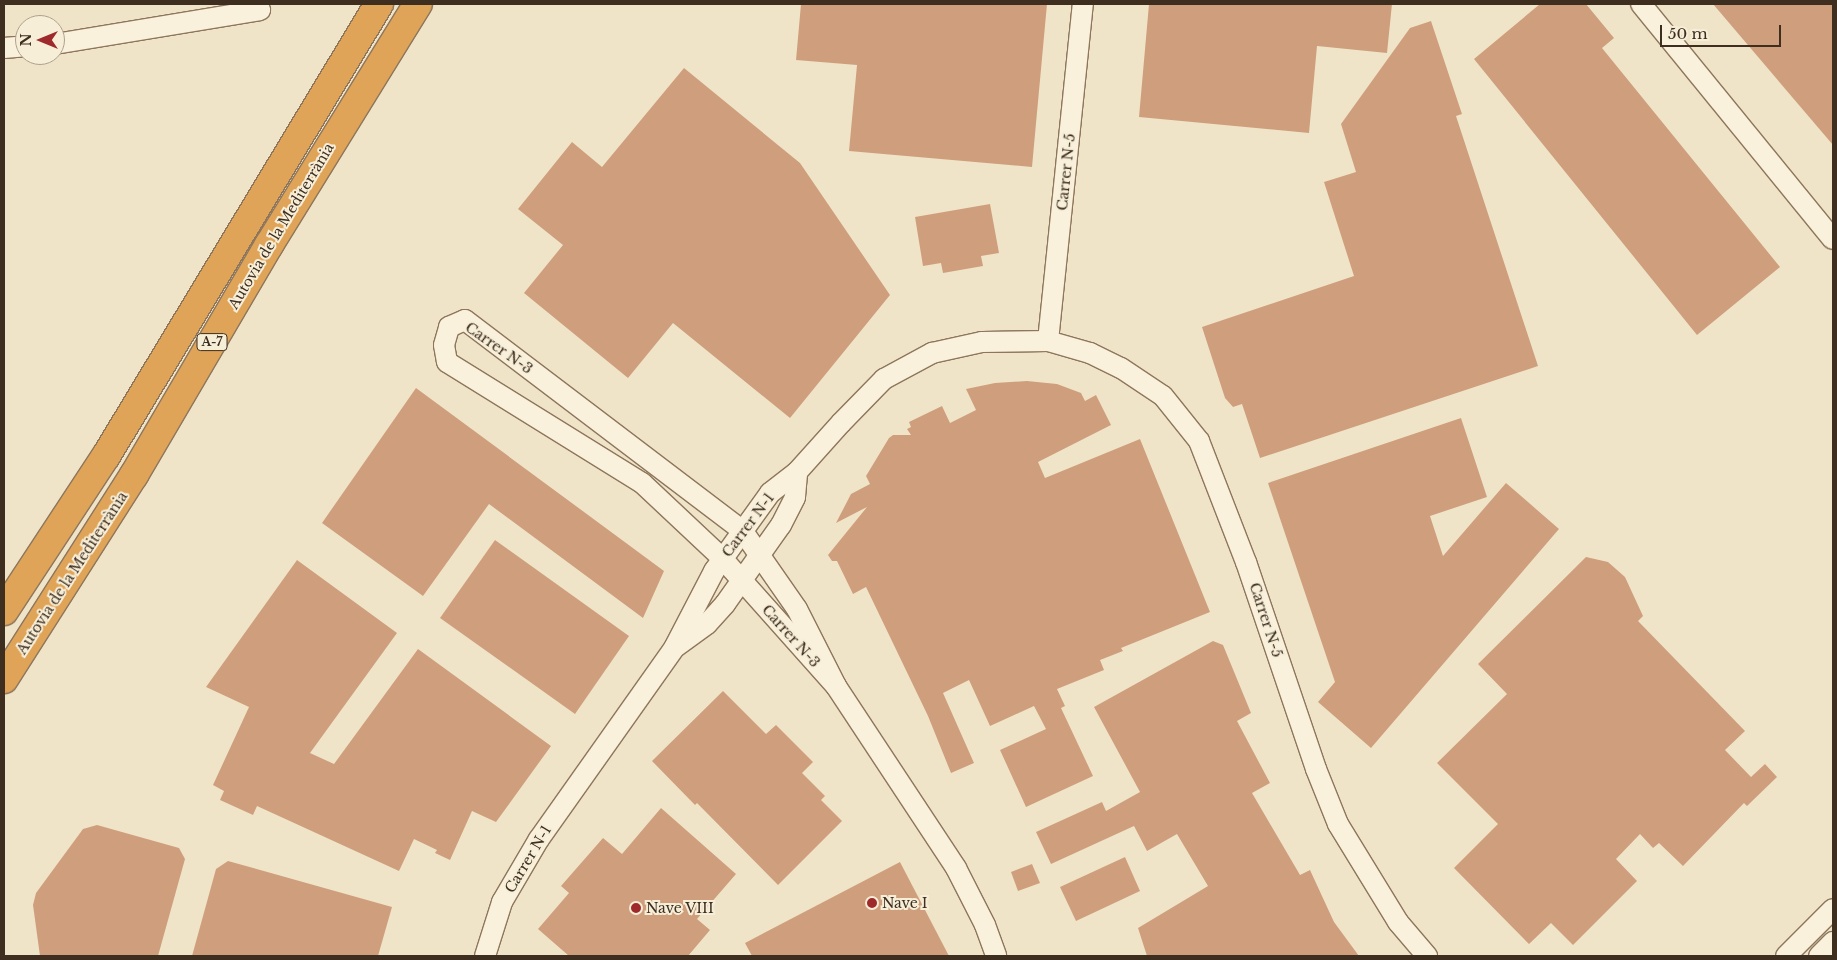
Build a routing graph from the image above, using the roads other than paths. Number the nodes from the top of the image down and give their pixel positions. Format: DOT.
graph roads {
  1 [pos="379,4"];
  2 [pos="418,4"];
  3 [pos="1083,4"];
  4 [pos="1640,4"];
  5 [pos="260,10"];
  6 [pos="65,42"];
  7 [pos="1833,239"];
  8 [pos="1048,341"];
  9 [pos="797,472"];
  10 [pos="742,530"];
  11 [pos="760,555"];
  12 [pos="723,559"];
  13 [pos="742,581"];
  14 [pos="4,611"];
  15 [pos="674,648"];
  16 [pos="4,679"];
  17 [pos="836,686"];
  18 [pos="1833,909"];
  19 [pos="1833,942"];
  20 [pos="485,956"];
  21 [pos="996,956"];
  22 [pos="1428,956"];
  23 [pos="1786,956"];
  24 [pos="1819,956"];
  1 -- 14 [label="highway, A-7"];
  2 -- 16 [label="highway, Autovia de la Mediterrània / A-7"];
  3 -- 8 [label="street, Carrer N-5"];
  4 -- 7 [label="street"];
  5 -- 6 [label="street"];
  8 -- 9 [label="street, Carrer N-5"];
  8 -- 22 [label="street, Carrer N-5"];
  9 -- 10 [label="street, Carrer N-1"];
  9 -- 11 [label="street, Carrer N-1"];
  10 -- 11 [label="street, Carrer N-3"];
  10 -- 12 [label="street, Carrer N-1"];
  10 -- 12 [label="street, Carrer N-3"];
  11 -- 13 [label="street, Carrer N-1"];
  11 -- 17 [label="street, Carrer N-3"];
  12 -- 13 [label="street, Carrer N-3"];
  12 -- 15 [label="street, Carrer N-1"];
  13 -- 15 [label="street, Carrer N-1"];
  13 -- 17 [label="street, Carrer N-3"];
  15 -- 20 [label="street, Carrer N-1"];
  17 -- 21 [label="street, Carrer N-3"];
  18 -- 23 [label="street"];
  19 -- 24 [label="street"];
}
